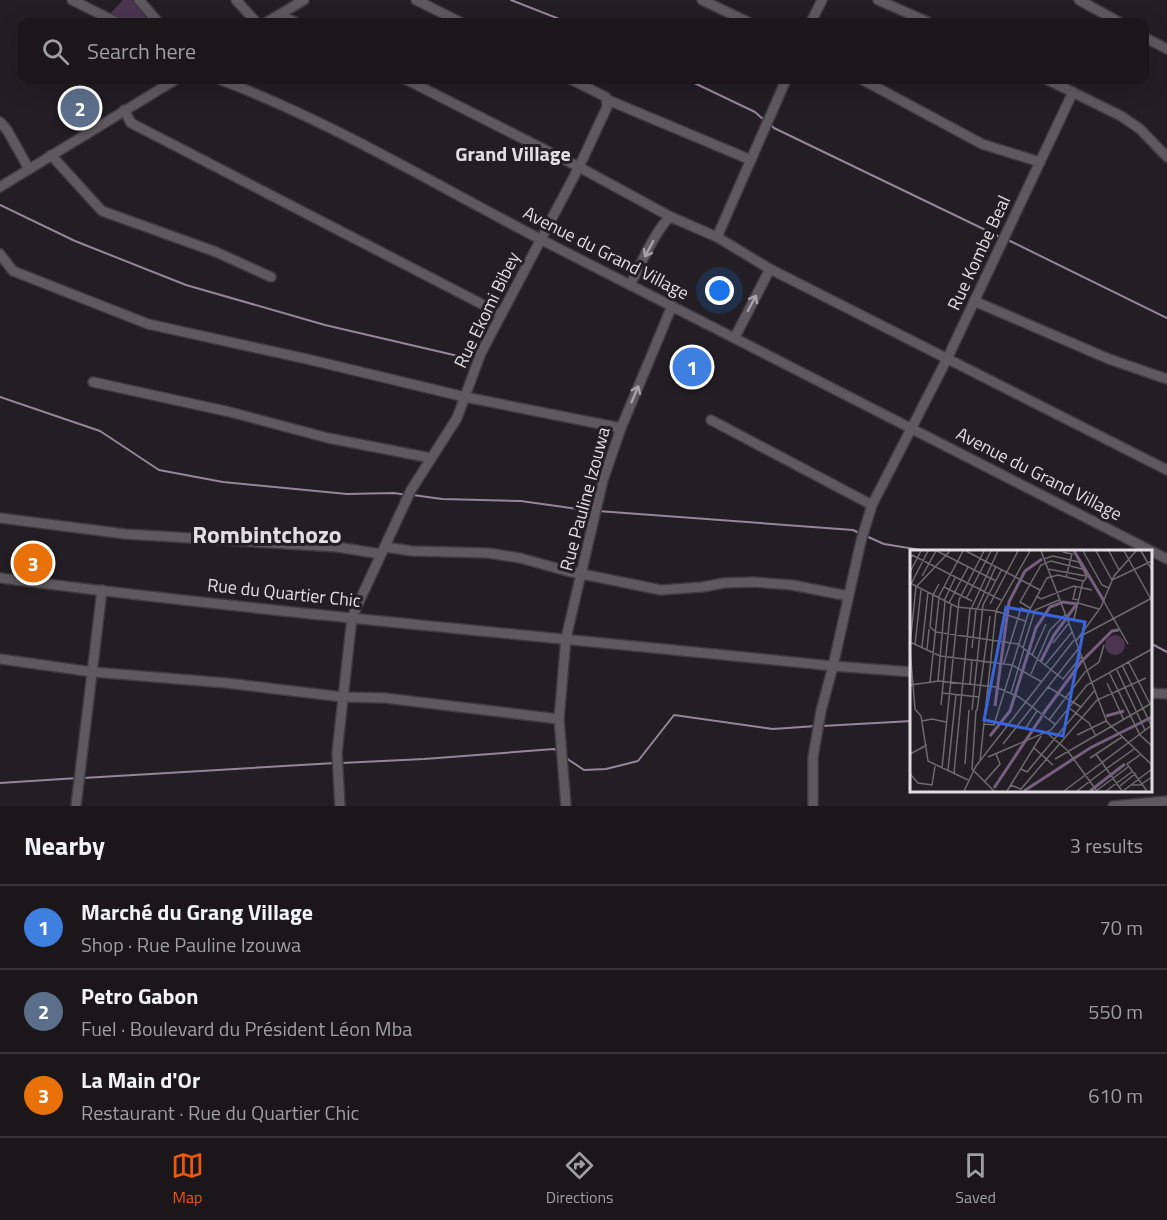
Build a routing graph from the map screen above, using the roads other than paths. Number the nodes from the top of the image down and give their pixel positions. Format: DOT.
graph roads {
  1 [pos="72,0"];
  2 [pos="139,0"];
  3 [pos="236,0"];
  4 [pos="304,0"];
  5 [pos="416,0"];
  6 [pos="702,0"];
  7 [pos="822,0"];
  8 [pos="879,0"];
  9 [pos="1078,0"];
  10 [pos="280,15"];
  11 [pos="108,18"];
  12 [pos="155,18"];
  13 [pos="252,18"];
  14 [pos="274,18"];
  15 [pos="286,18"];
  16 [pos="452,18"];
  17 [pos="740,18"];
  18 [pos="813,18"];
  19 [pos="919,18"];
  20 [pos="1112,18"];
  21 [pos="1149,40"];
  22 [pos="1167,49"];
  23 [pos="168,84"];
  24 [pos="231,84"];
  25 [pos="245,84"];
  26 [pos="415,84"];
  27 [pos="580,84"];
  28 [pos="784,84"];
  29 [pos="870,84"];
  30 [pos="1056,84"];
  31 [pos="1073,92"];
  32 [pos="256,93"];
  33 [pos="608,100"];
  34 [pos="124,110"];
  35 [pos="0,122"];
  36 [pos="51,155"];
  37 [pos="1167,157"];
  38 [pos="751,160"];
  39 [pos="1040,162"];
  40 [pos="579,167"];
  41 [pos="29,169"];
  42 [pos="0,187"];
  43 [pos="671,217"];
  44 [pos="717,237"];
  45 [pos="540,239"];
  46 [pos="0,254"];
  47 [pos="770,269"];
  48 [pos="271,277"];
  49 [pos="630,285"];
  50 [pos="974,302"];
  51 [pos="672,306"];
  52 [pos="501,314"];
  53 [pos="735,337"];
  54 [pos="947,359"];
  55 [pos="1167,379"];
  56 [pos="93,382"];
  57 [pos="465,397"];
  58 [pos="711,420"];
  59 [pos="912,427"];
  60 [pos="621,428"];
  61 [pos="431,458"];
  62 [pos="1167,470"];
  63 [pos="872,505"];
  64 [pos="0,518"];
  65 [pos="1151,550"];
  66 [pos="1152,550"];
  67 [pos="383,551"];
  68 [pos="1167,558"];
  69 [pos="582,573"];
  70 [pos="0,578"];
  71 [pos="102,590"];
  72 [pos="848,596"];
  73 [pos="352,616"];
  74 [pos="566,638"];
  75 [pos="0,659"];
  76 [pos="833,666"];
  77 [pos="93,672"];
  78 [pos="910,672"];
  79 [pos="1152,693"];
  80 [pos="1167,694"];
  81 [pos="343,697"];
  82 [pos="559,719"];
  83 [pos="1167,801"];
  84 [pos="1129,805"];
  85 [pos="76,806"];
  86 [pos="340,806"];
  87 [pos="566,806"];
  88 [pos="813,806"];
  89 [pos="1113,806"];
  1 -- 11 [label="street"];
  2 -- 12 [label="street"];
  3 -- 13 [label="street"];
  4 -- 10 [label="street"];
  5 -- 16 [label="street"];
  6 -- 17 [label="street"];
  7 -- 18 [label="street"];
  8 -- 19 [label="street"];
  9 -- 20 [label="street"];
  10 -- 14 [label="street"];
  10 -- 15 [label="street"];
  21 -- 22 [label="street"];
  23 -- 34 [label="street"];
  24 -- 32 [label="street, Avenue du Grand Village"];
  25 -- 32 [label="street"];
  26 -- 40 [label="street"];
  27 -- 33 [label="street"];
  28 -- 38 [label="street"];
  29 -- 39 [label="street"];
  30 -- 31 [label="street"];
  31 -- 37 [label="street"];
  31 -- 39 [label="street, Rue Kombe Beal"];
  32 -- 45 [label="street, Avenue du Grand Village"];
  33 -- 38 [label="street"];
  33 -- 40 [label="street, Rue Ekomi Bibey"];
  34 -- 36 [label="street"];
  34 -- 52 [label="street"];
  35 -- 41 [label="street"];
  36 -- 41 [label="street"];
  36 -- 48 [label="street"];
  38 -- 44 [label="street"];
  39 -- 50 [label="street, Rue Kombe Beal"];
  40 -- 43 [label="street"];
  40 -- 45 [label="street, Rue Ekomi Bibey"];
  41 -- 42 [label="street"];
  43 -- 44 [label="street"];
  43 -- 49 [label="street, one-way"];
  44 -- 47 [label="street"];
  45 -- 49 [label="street, Avenue du Grand Village"];
  45 -- 52 [label="street, Rue Ekomi Bibey"];
  46 -- 57 [label="street"];
  53 -- 47 [label="street, one-way"];
  47 -- 54 [label="street"];
  49 -- 51 [label="street, Avenue du Grand Village"];
  50 -- 54 [label="street, Rue Kombe Beal"];
  50 -- 55 [label="street"];
  51 -- 53 [label="street, Avenue du Grand Village"];
  60 -- 51 [label="street, Rue Pauline Izouwa, one-way"];
  52 -- 57 [label="street, Rue Ekomi Bibey"];
  53 -- 59 [label="street, Avenue du Grand Village"];
  54 -- 59 [label="street, Rue Kombe Beal"];
  54 -- 62 [label="street"];
  56 -- 61 [label="street"];
  57 -- 60 [label="street"];
  57 -- 61 [label="street, Rue Ekomi Bibey"];
  58 -- 63 [label="street"];
  59 -- 63 [label="street, Rue Kombe Beal"];
  59 -- 65 [label="street, Avenue du Grand Village"];
  60 -- 69 [label="street, Rue Pauline Izouwa"];
  61 -- 67 [label="street, Rue Ekomi Bibey"];
  63 -- 72 [label="street, Rue Kombe Beal"];
  64 -- 67 [label="street"];
  66 -- 68 [label="street, Avenue du Grand Village"];
  67 -- 69 [label="street"];
  67 -- 73 [label="street, Rue Ekomi Bibey"];
  69 -- 72 [label="street"];
  69 -- 74 [label="street, Rue Pauline Izouwa"];
  70 -- 71 [label="street, Rue du Quartier Chic"];
  71 -- 73 [label="street, Rue du Quartier Chic"];
  71 -- 77 [label="street"];
  72 -- 76 [label="street, Rue Kombe Beal"];
  73 -- 74 [label="street, Rue du Quartier Chic"];
  73 -- 81 [label="street, Rue Ekomi Bibey"];
  74 -- 76 [label="street, Rue du Quartier Chic"];
  74 -- 82 [label="street, Rue Pauline Izouwa"];
  75 -- 77 [label="street"];
  76 -- 78 [label="street, Rue du Quartier Chic"];
  76 -- 88 [label="street, Rue Kombe Beal"];
  77 -- 81 [label="street"];
  77 -- 85 [label="street"];
  79 -- 80 [label="street"];
  81 -- 82 [label="street"];
  81 -- 86 [label="street, Rue Ekomi Bibey"];
  82 -- 87 [label="street, Rue Pauline Izouwa"];
  83 -- 84 [label="street"];
  84 -- 89 [label="street"];
}
